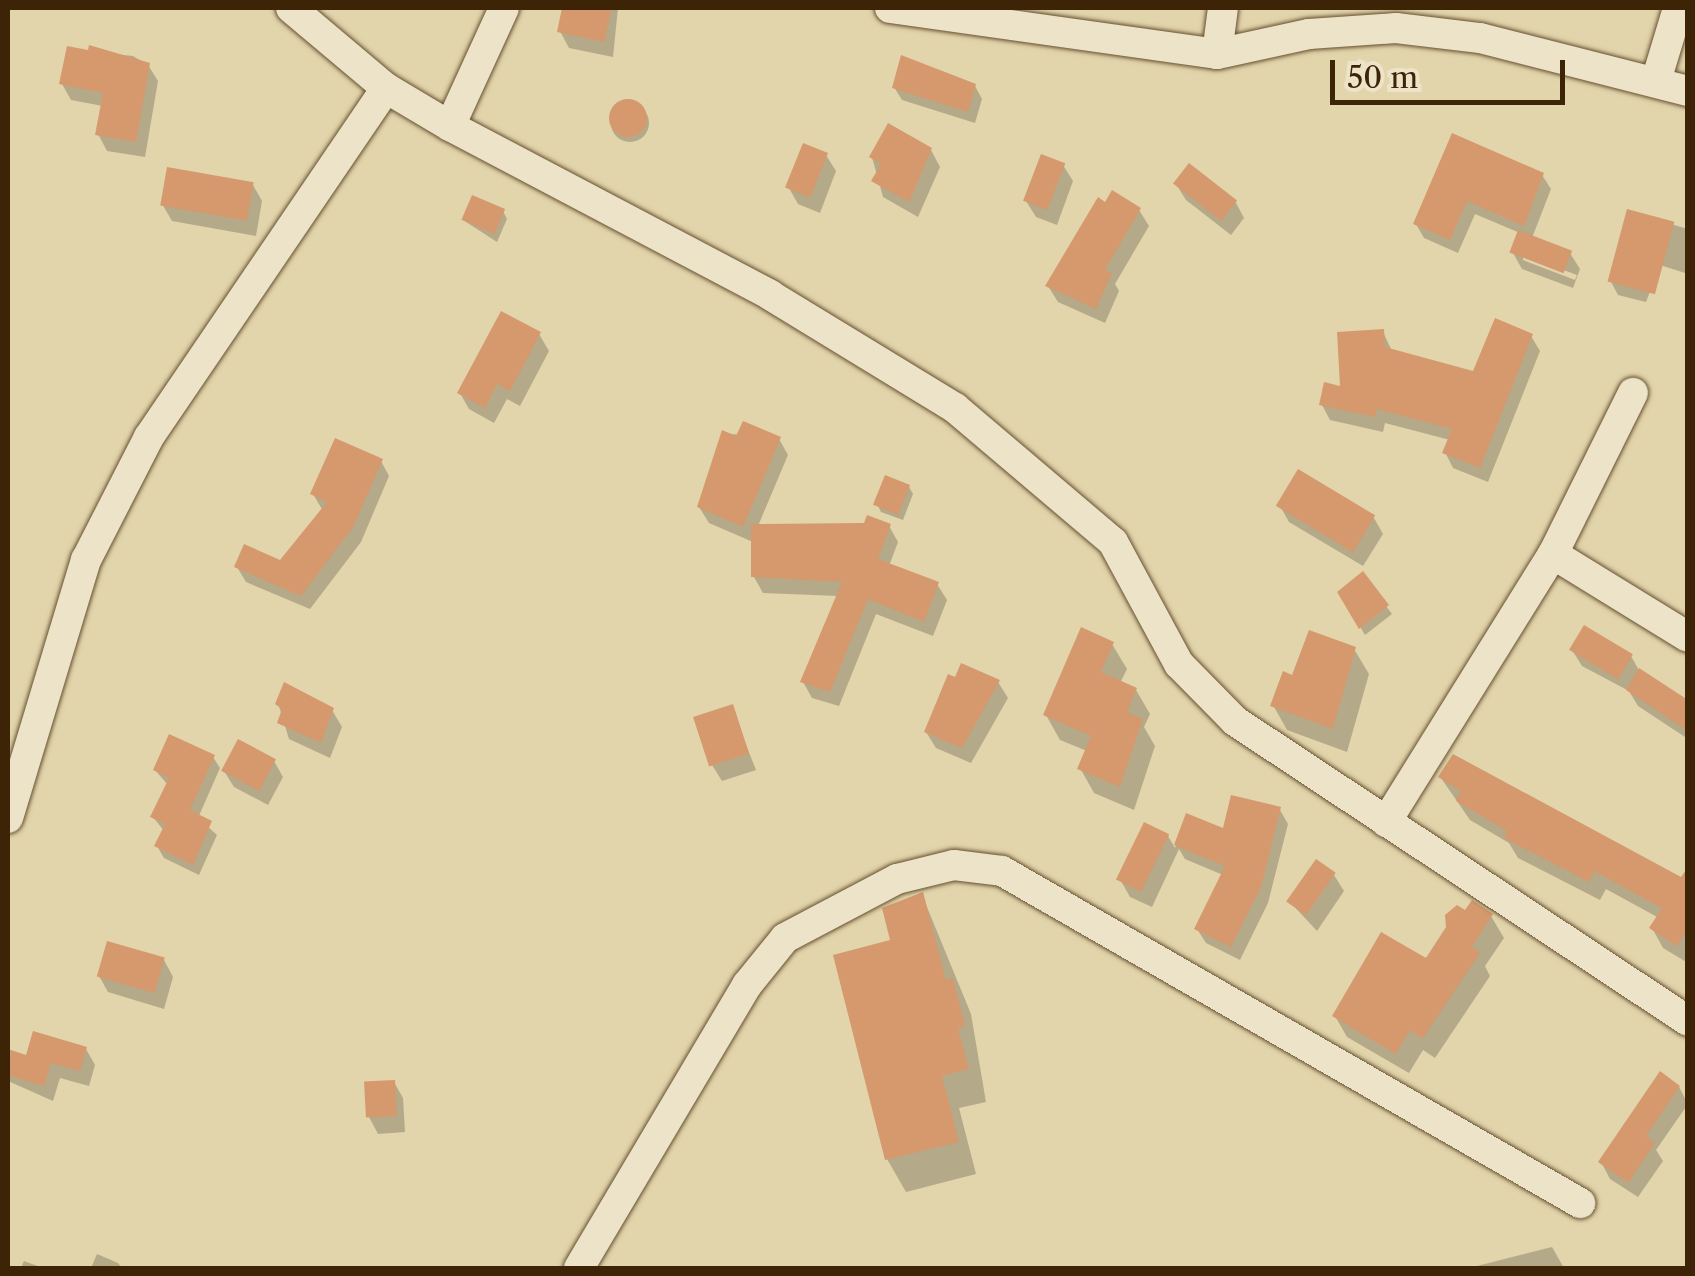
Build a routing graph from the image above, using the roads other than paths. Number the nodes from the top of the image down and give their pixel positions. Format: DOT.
graph roads {
  1 [pos="291,8"];
  2 [pos="504,8"];
  3 [pos="890,8"];
  4 [pos="1223,8"];
  5 [pos="1678,8"];
  6 [pos="1217,54"];
  7 [pos="1656,81"];
  8 [pos="386,88"];
  9 [pos="1688,91"];
  10 [pos="450,126"];
  11 [pos="1634,393"];
  12 [pos="1553,554"];
  13 [pos="1688,637"];
  14 [pos="8,818"];
  15 [pos="1386,822"];
  16 [pos="1688,1020"];
  17 [pos="1580,1203"];
  18 [pos="579,1268"];
  1 -- 8 [label="street"];
  2 -- 10 [label="street"];
  3 -- 6 [label="street"];
  4 -- 6 [label="street"];
  5 -- 7 [label="street"];
  6 -- 7 [label="street"];
  7 -- 9 [label="street"];
  8 -- 10 [label="street"];
  8 -- 14 [label="street"];
  10 -- 15 [label="street"];
  11 -- 12 [label="street"];
  12 -- 13 [label="street"];
  12 -- 15 [label="street"];
  15 -- 16 [label="street"];
  17 -- 18 [label="street"];
}
